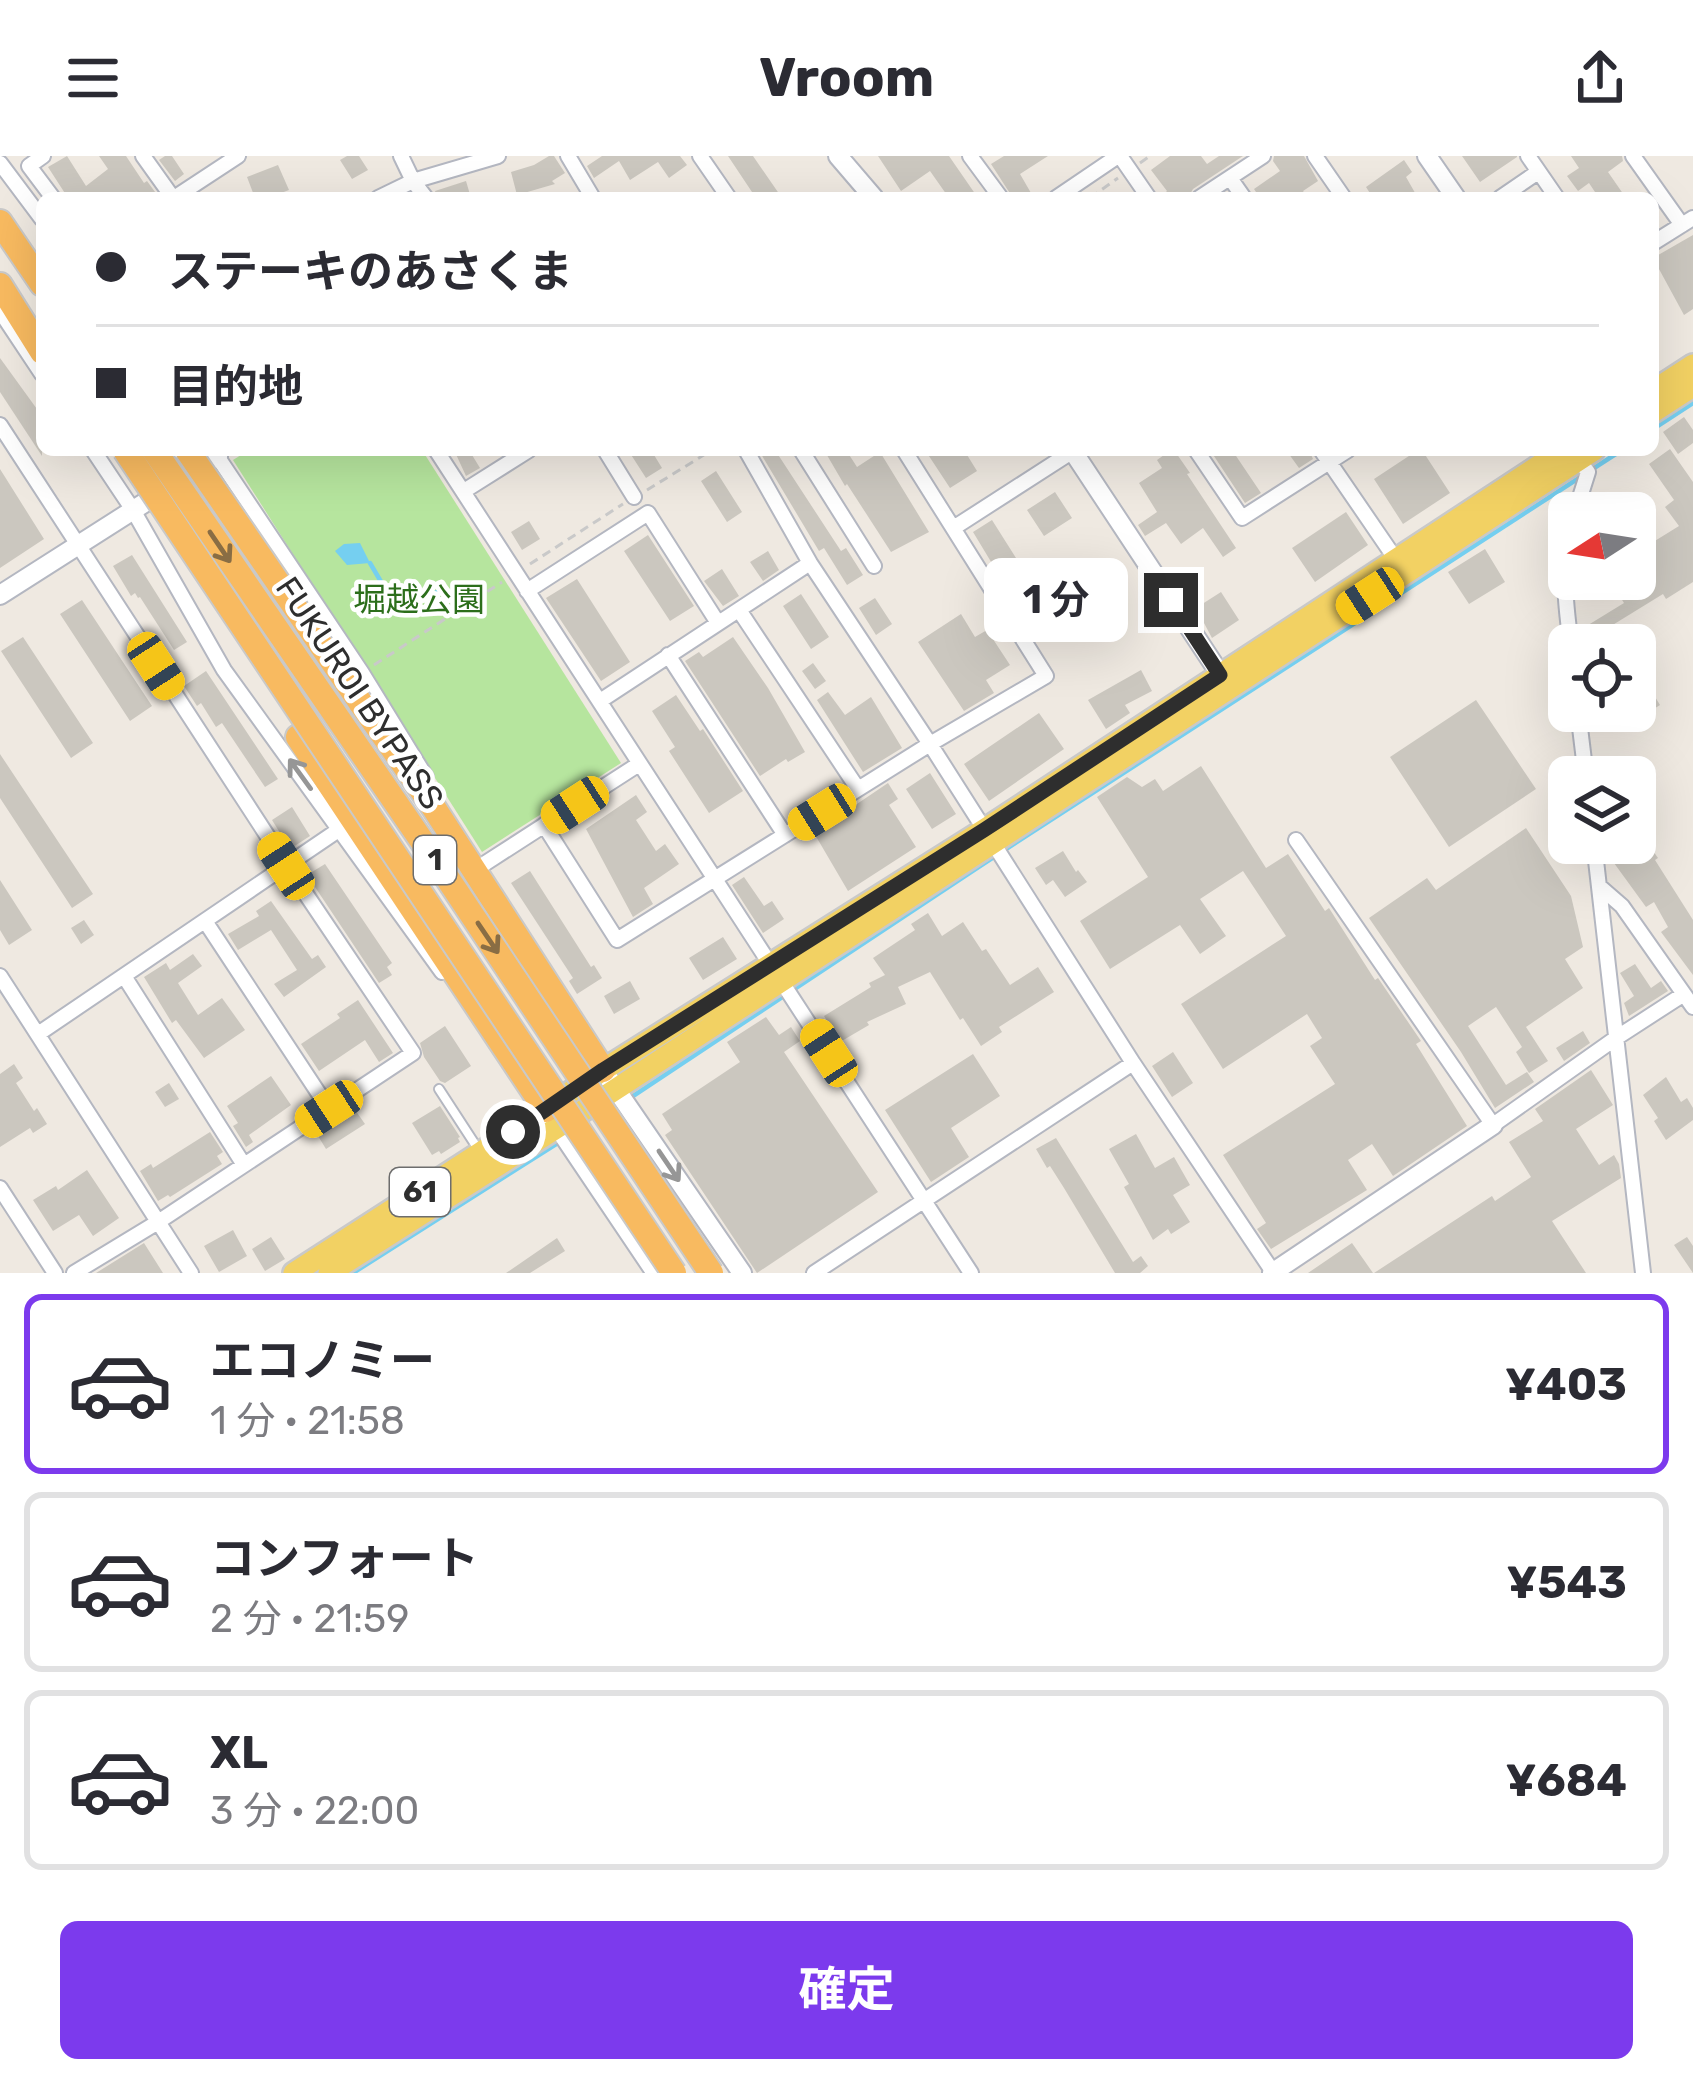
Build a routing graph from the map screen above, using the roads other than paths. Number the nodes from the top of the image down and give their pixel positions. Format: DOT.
graph roads {
  1 [pos="43,156"];
  2 [pos="143,156"];
  3 [pos="238,156"];
  4 [pos="401,156"];
  5 [pos="498,156"];
  6 [pos="568,156"];
  7 [pos="700,156"];
  8 [pos="838,156"];
  9 [pos="970,156"];
  10 [pos="1119,156"];
  11 [pos="1262,156"];
  12 [pos="1316,156"];
  13 [pos="1427,156"];
  14 [pos="1528,156"];
  15 [pos="1633,156"];
  16 [pos="0,163"];
  17 [pos="1538,172"];
  18 [pos="1230,178"];
  19 [pos="413,181"];
  20 [pos="48,192"];
  21 [pos="170,192"];
  22 [pos="183,192"];
  23 [pos="390,192"];
  24 [pos="421,192"];
  25 [pos="589,192"];
  26 [pos="725,192"];
  27 [pos="869,192"];
  28 [pos="997,192"];
  29 [pos="1065,192"];
  30 [pos="1145,192"];
  31 [pos="1208,192"];
  32 [pos="1240,192"];
  33 [pos="1340,192"];
  34 [pos="1452,192"];
  35 [pos="1509,192"];
  36 [pos="1553,192"];
  37 [pos="0,205"];
  38 [pos="36,211"];
  39 [pos="1687,221"];
  40 [pos="0,222"];
  41 [pos="1659,239"];
  42 [pos="36,250"];
  43 [pos="0,265"];
  44 [pos="36,275"];
  45 [pos="0,285"];
  46 [pos="0,311"];
  47 [pos="36,318"];
  48 [pos="36,342"];
  49 [pos="36,365"];
  50 [pos="1693,365"];
  51 [pos="1693,386"];
  52 [pos="1659,387"];
  53 [pos="1659,408"];
  54 [pos="0,425"];
  55 [pos="97,456"];
  56 [pos="109,456"];
  57 [pos="129,456"];
  58 [pos="158,456"];
  59 [pos="191,456"];
  60 [pos="213,456"];
  61 [pos="222,456"];
  62 [pos="440,456"];
  63 [pos="519,456"];
  64 [pos="609,456"];
  65 [pos="750,456"];
  66 [pos="805,456"];
  67 [pos="908,456"];
  68 [pos="1063,456"];
  69 [pos="1076,456"];
  70 [pos="1200,456"];
  71 [pos="1325,456"];
  72 [pos="1570,456"];
  73 [pos="1578,456"];
  74 [pos="464,491"];
  75 [pos="1582,492"];
  76 [pos="634,497"];
  77 [pos="133,510"];
  78 [pos="955,526"];
  79 [pos="78,546"];
  80 [pos="810,563"];
  81 [pos="874,566"];
  82 [pos="1401,566"];
  83 [pos="527,591"];
  84 [pos="0,595"];
  85 [pos="739,610"];
  86 [pos="718,623"];
  87 [pos="668,655"];
  88 [pos="1225,681"];
  89 [pos="599,701"];
  90 [pos="930,744"];
  91 [pos="639,764"];
  92 [pos="858,789"];
  93 [pos="544,825"];
  94 [pos="340,829"];
  95 [pos="785,835"];
  96 [pos="989,837"];
  97 [pos="1296,840"];
  98 [pos="1596,864"];
  99 [pos="286,866"];
  100 [pos="481,866"];
  101 [pos="715,880"];
  102 [pos="1599,886"];
  103 [pos="504,918"];
  104 [pos="206,921"];
  105 [pos="776,971"];
  106 [pos="0,976"];
  107 [pos="124,976"];
  108 [pos="1688,993"];
  109 [pos="38,1034"];
  110 [pos="497,1034"];
  111 [pos="1616,1038"];
  112 [pos="1133,1063"];
  113 [pos="609,1079"];
  114 [pos="439,1088"];
  115 [pos="329,1109"];
  116 [pos="552,1119"];
  117 [pos="1493,1125"];
  118 [pos="480,1154"];
  119 [pos="244,1165"];
  120 [pos="0,1188"];
  121 [pos="923,1199"];
  122 [pos="158,1222"];
  123 [pos="1272,1272"];
  124 [pos="56,1273"];
  125 [pos="74,1273"];
  126 [pos="190,1273"];
  127 [pos="294,1273"];
  128 [pos="329,1273"];
  129 [pos="656,1273"];
  130 [pos="674,1273"];
  131 [pos="711,1273"];
  132 [pos="742,1273"];
  133 [pos="814,1273"];
  134 [pos="971,1273"];
  135 [pos="1643,1273"];
  1 -- 20 [label="street"];
  2 -- 21 [label="street"];
  3 -- 22 [label="street"];
  4 -- 19 [label="street"];
  5 -- 19 [label="street"];
  6 -- 25 [label="street"];
  7 -- 26 [label="street"];
  8 -- 27 [label="street"];
  9 -- 28 [label="street"];
  10 -- 29 [label="street"];
  10 -- 30 [label="street"];
  11 -- 18 [label="street"];
  12 -- 33 [label="street"];
  13 -- 34 [label="street"];
  14 -- 17 [label="street"];
  15 -- 39 [label="street"];
  16 -- 38 [label="street"];
  17 -- 35 [label="street"];
  17 -- 36 [label="street"];
  18 -- 31 [label="street"];
  18 -- 32 [label="street"];
  19 -- 23 [label="street"];
  19 -- 24 [label="street"];
  37 -- 42 [label="highway"];
  39 -- 41 [label="street"];
  40 -- 44 [label="highway"];
  43 -- 47 [label="highway"];
  45 -- 48 [label="highway"];
  46 -- 49 [label="street"];
  50 -- 52 [label="main road"];
  51 -- 53 [label="main road"];
  54 -- 79 [label="street"];
  55 -- 77 [label="street"];
  56 -- 110 [label="highway"];
  57 -- 130 [label="highway, FUKUROI BYPASS / 1, bridge"];
  58 -- 131 [label="highway, FUKUROI BYPASS / 1, one-way, bridge"];
  59 -- 103 [label="highway, bridge"];
  60 -- 77 [label="street"];
  61 -- 100 [label="street"];
  62 -- 74 [label="street"];
  63 -- 74 [label="street"];
  64 -- 76 [label="street"];
  65 -- 80 [label="street"];
  66 -- 81 [label="street"];
  67 -- 78 [label="street"];
  68 -- 78 [label="street"];
  69 -- 88 [label="street"];
  70 -- 71 [label="street"];
  71 -- 82 [label="street"];
  72 -- 82 [label="main road, 61"];
  73 -- 75 [label="street"];
  74 -- 83 [label="street"];
  77 -- 79 [label="street"];
  94 -- 77 [label="street, one-way"];
  78 -- 90 [label="street"];
  79 -- 84 [label="street"];
  79 -- 99 [label="street"];
  80 -- 85 [label="street"];
  80 -- 90 [label="street"];
  82 -- 88 [label="main road, 61"];
  83 -- 86 [label="street"];
  83 -- 89 [label="street"];
  85 -- 86 [label="street"];
  85 -- 92 [label="street"];
  86 -- 87 [label="street"];
  87 -- 89 [label="street"];
  87 -- 95 [label="street"];
  88 -- 96 [label="main road, 61"];
  89 -- 91 [label="street"];
  90 -- 92 [label="street"];
  90 -- 96 [label="street"];
  91 -- 93 [label="street"];
  91 -- 101 [label="street"];
  92 -- 95 [label="street"];
  93 -- 100 [label="street"];
  93 -- 101 [label="street"];
  94 -- 99 [label="street"];
  94 -- 110 [label="street"];
  95 -- 101 [label="street"];
  96 -- 105 [label="main road, 61"];
  96 -- 112 [label="street"];
  97 -- 117 [label="street"];
  98 -- 102 [label="street"];
  99 -- 104 [label="street"];
  99 -- 115 [label="street"];
  100 -- 103 [label="street"];
  101 -- 105 [label="street"];
  102 -- 108 [label="street"];
  102 -- 111 [label="street"];
  103 -- 113 [label="highway"];
  104 -- 107 [label="street"];
  104 -- 115 [label="street"];
  105 -- 113 [label="main road, 61"];
  105 -- 121 [label="street"];
  106 -- 109 [label="street"];
  107 -- 109 [label="street"];
  107 -- 119 [label="street"];
  108 -- 111 [label="street"];
  109 -- 122 [label="street"];
  110 -- 116 [label="highway"];
  111 -- 117 [label="street"];
  111 -- 135 [label="street"];
  112 -- 121 [label="street"];
  112 -- 123 [label="street"];
  113 -- 116 [label="main road, 61"];
  113 -- 132 [label="street, one-way"];
  114 -- 118 [label="lane"];
  115 -- 119 [label="street"];
  116 -- 118 [label="main road, 61"];
  116 -- 128 [label="main road, 61"];
  116 -- 129 [label="street"];
  117 -- 123 [label="street"];
  118 -- 127 [label="main road, 61"];
  119 -- 122 [label="street"];
  120 -- 124 [label="street"];
  121 -- 133 [label="street"];
  121 -- 134 [label="street"];
  122 -- 125 [label="street"];
  122 -- 126 [label="street"];
}
